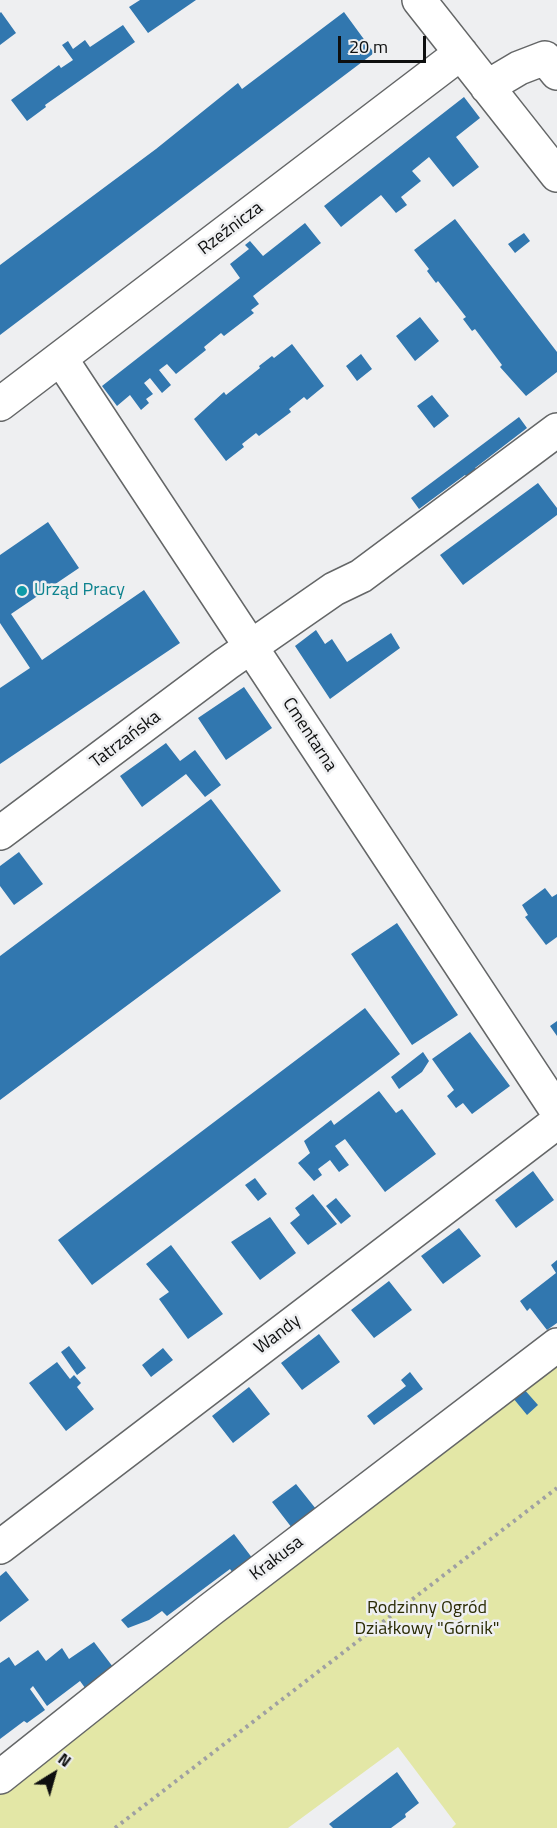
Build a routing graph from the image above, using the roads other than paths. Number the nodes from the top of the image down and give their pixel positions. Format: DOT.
graph roads {
  1 [pos="419,0"];
  2 [pos="461,53"];
  3 [pos="553,62"];
  4 [pos="487,87"];
  5 [pos="557,175"];
  6 [pos="61,359"];
  7 [pos="0,404"];
  8 [pos="557,430"];
  9 [pos="252,648"];
  10 [pos="0,833"];
  11 [pos="557,1111"];
  12 [pos="557,1122"];
  13 [pos="557,1344"];
  14 [pos="0,1547"];
  15 [pos="0,1777"];
  1 -- 2 [label="street"];
  2 -- 4 [label="street"];
  2 -- 6 [label="street, Rzeźnicza"];
  3 -- 4 [label="street"];
  4 -- 5 [label="street"];
  6 -- 7 [label="street, Rzeźnicza"];
  6 -- 9 [label="street, Cmentarna"];
  8 -- 9 [label="street, Tatrzańska"];
  9 -- 10 [label="street, Tatrzańska"];
  9 -- 11 [label="street, Cmentarna"];
  12 -- 14 [label="street, Wandy"];
  13 -- 15 [label="street, Krakusa"];
}
